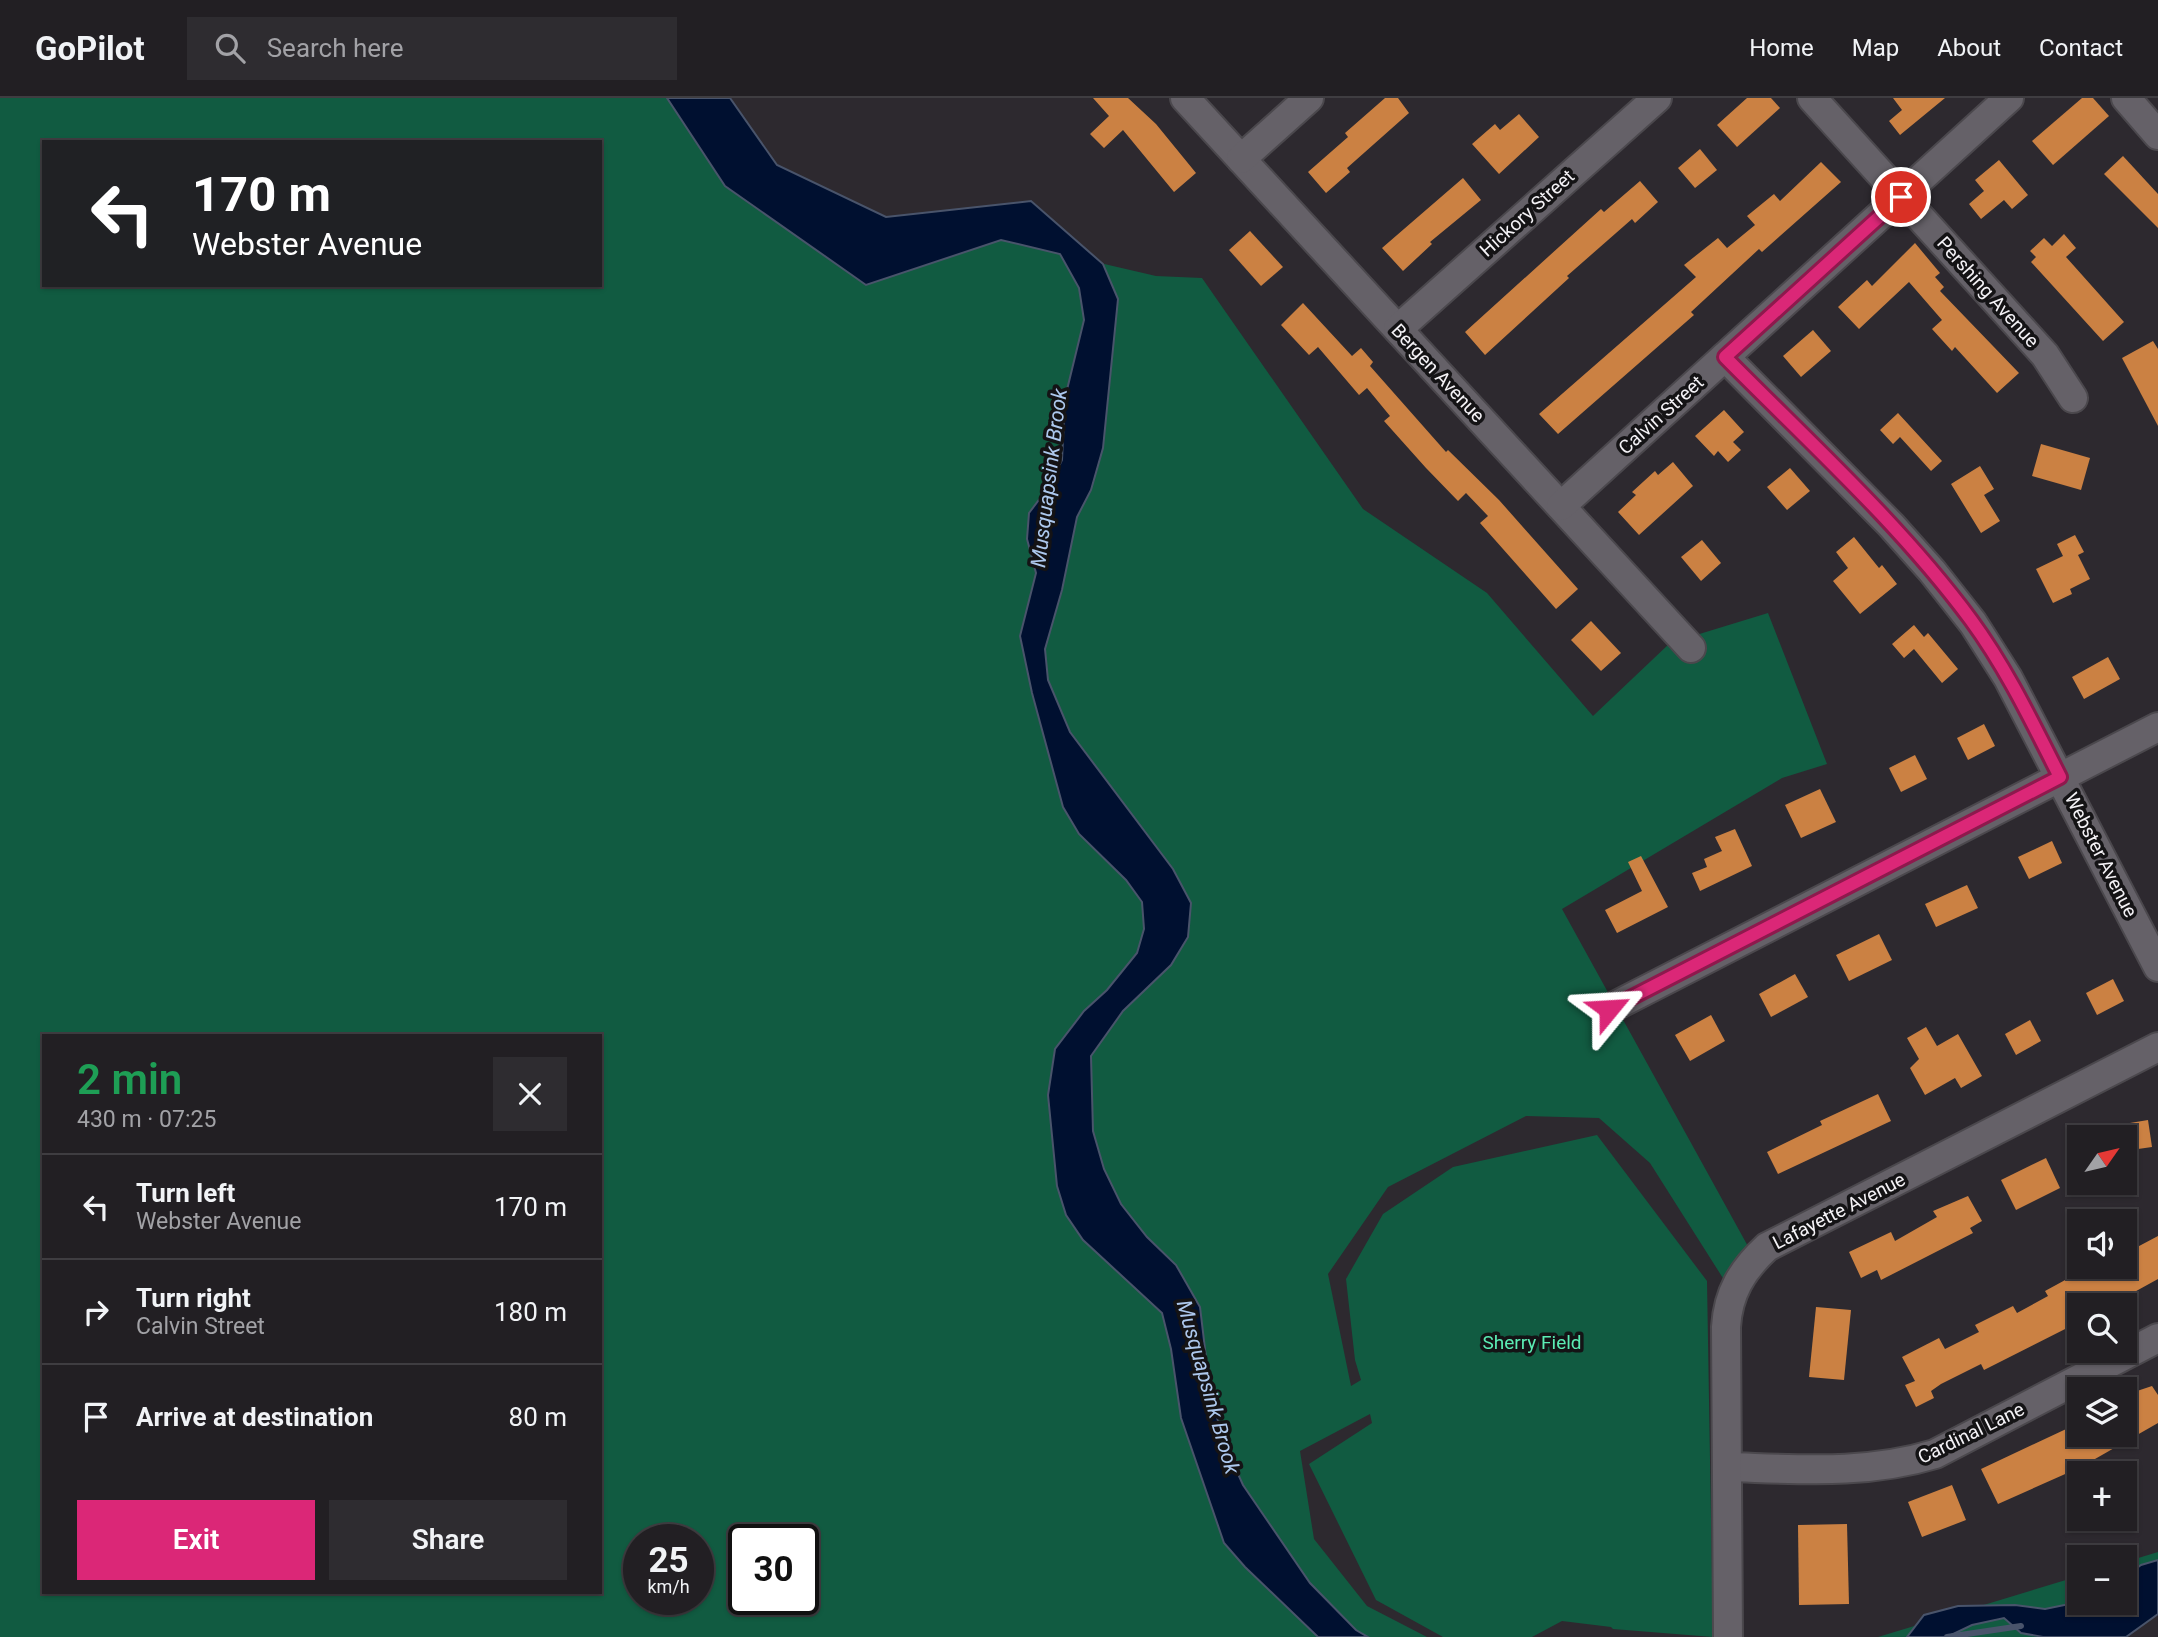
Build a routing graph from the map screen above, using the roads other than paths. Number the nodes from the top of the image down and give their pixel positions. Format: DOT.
graph roads {
  1 [pos="1185,98"];
  2 [pos="1310,98"];
  3 [pos="1657,98"];
  4 [pos="1812,98"];
  5 [pos="2009,98"];
  6 [pos="2126,98"];
  7 [pos="2158,135"];
  8 [pos="1241,159"];
  9 [pos="1901,197"];
  10 [pos="1398,329"];
  11 [pos="1725,357"];
  12 [pos="2073,398"];
  13 [pos="1561,506"];
  14 [pos="1691,648"];
  15 [pos="2158,727"];
  16 [pos="2060,777"];
  17 [pos="2158,967"];
  18 [pos="1609,1009"];
  19 [pos="2158,1048"];
  20 [pos="2158,1338"];
  21 [pos="1727,1467"];
  22 [pos="1728,1637"];
  1 -- 8 [label="street, Bergen Avenue"];
  2 -- 8 [label="street"];
  3 -- 10 [label="street, Hickory Street"];
  4 -- 9 [label="street, Pershing Avenue"];
  5 -- 9 [label="street, Calvin Street"];
  6 -- 7 [label="street"];
  8 -- 10 [label="street, Bergen Avenue"];
  9 -- 11 [label="street, Calvin Street"];
  9 -- 12 [label="street, Pershing Avenue"];
  10 -- 13 [label="street, Bergen Avenue"];
  11 -- 13 [label="street, Calvin Street"];
  11 -- 16 [label="street, Webster Avenue"];
  13 -- 14 [label="street, Bergen Avenue"];
  15 -- 16 [label="street"];
  16 -- 17 [label="street, Webster Avenue"];
  16 -- 18 [label="street"];
  19 -- 21 [label="street, Lafayette Avenue"];
  20 -- 21 [label="street, Cardinal Lane"];
  21 -- 22 [label="street, Lafayette Avenue"];
}
